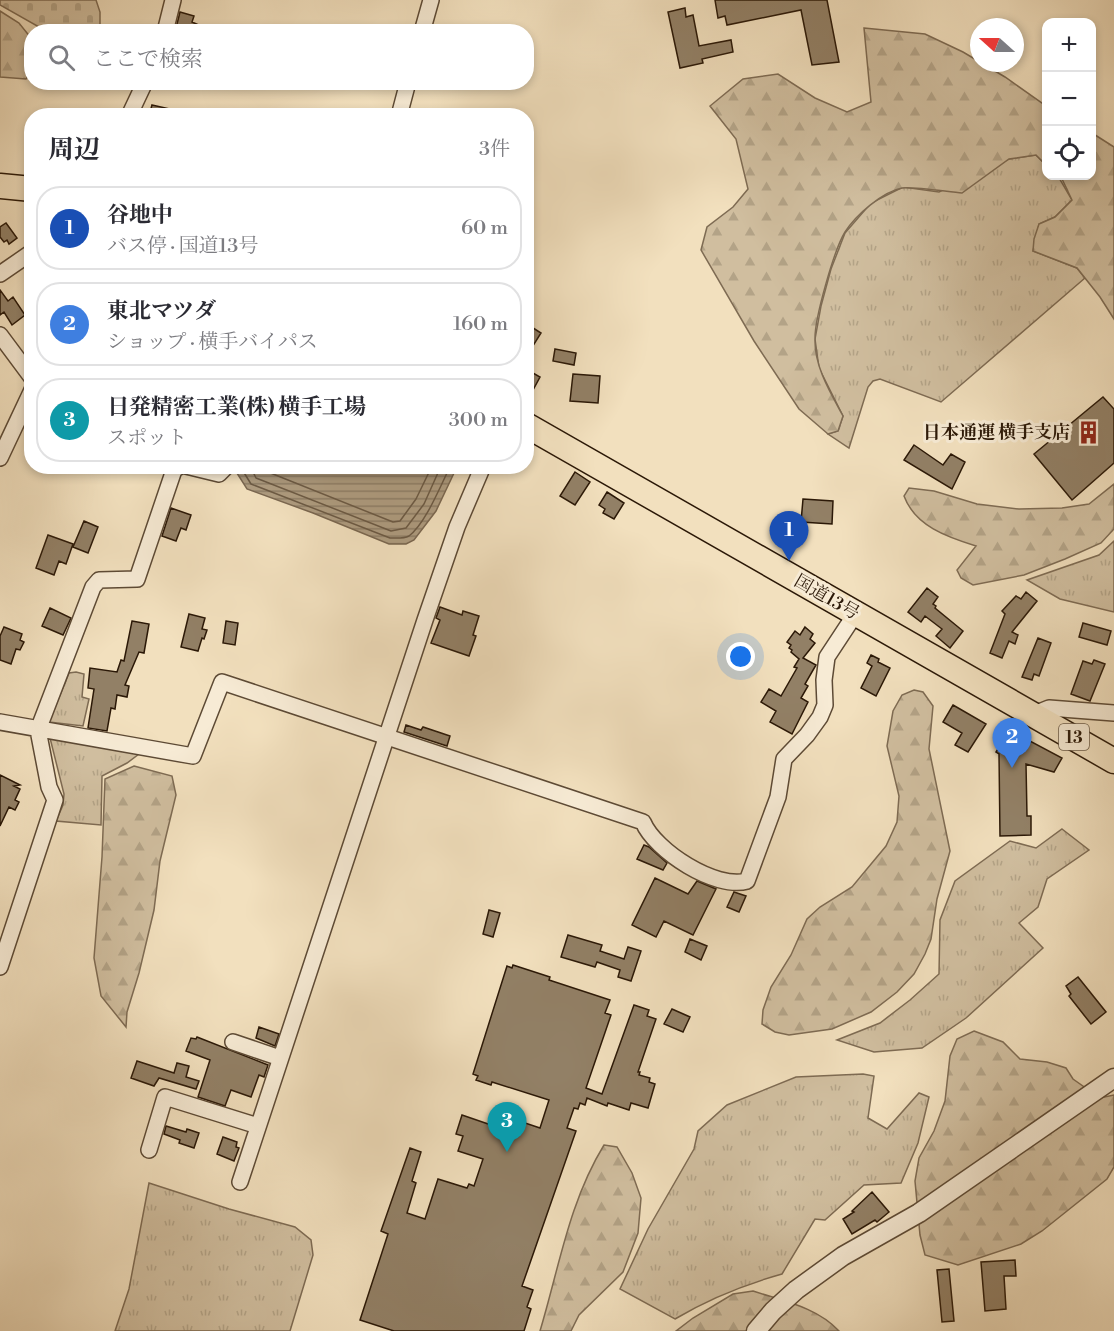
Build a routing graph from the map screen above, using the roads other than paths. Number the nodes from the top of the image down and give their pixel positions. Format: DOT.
graph roads {
  1 [pos="172,0"];
  2 [pos="430,0"];
  3 [pos="167,24"];
  4 [pos="424,24"];
  5 [pos="140,90"];
  6 [pos="406,90"];
  7 [pos="133,108"];
  8 [pos="401,108"];
  9 [pos="0,186"];
  10 [pos="24,188"];
  11 [pos="24,258"];
  12 [pos="0,274"];
  13 [pos="0,335"];
  14 [pos="24,367"];
  15 [pos="24,407"];
  16 [pos="534,430"];
  17 [pos="0,459"];
  18 [pos="173,474"];
  19 [pos="480,474"];
  20 [pos="856,613"];
  21 [pos="1034,714"];
  22 [pos="1114,714"];
  23 [pos="0,722"];
  24 [pos="38,730"];
  25 [pos="386,737"];
  26 [pos="1114,760"];
  27 [pos="0,967"];
  28 [pos="233,1042"];
  29 [pos="280,1058"];
  30 [pos="1114,1078"];
  31 [pos="258,1126"];
  32 [pos="149,1150"];
  33 [pos="240,1182"];
  34 [pos="756,1331"];
  1 -- 3 [label="street"];
  2 -- 4 [label="street"];
  5 -- 7 [label="street"];
  6 -- 8 [label="street"];
  9 -- 10 [label="highway"];
  11 -- 12 [label="street"];
  13 -- 14 [label="street"];
  15 -- 17 [label="street"];
  16 -- 20 [label="highway, 国道13号 / 13"];
  18 -- 24 [label="street"];
  19 -- 25 [label="street"];
  20 -- 21 [label="highway, 国道13号 / 13"];
  20 -- 25 [label="street"];
  21 -- 22 [label="street"];
  21 -- 26 [label="highway, 13"];
  23 -- 24 [label="street"];
  24 -- 25 [label="street"];
  24 -- 27 [label="street"];
  25 -- 29 [label="street"];
  28 -- 29 [label="street"];
  29 -- 31 [label="street"];
  30 -- 34 [label="street"];
  31 -- 32 [label="street"];
  31 -- 33 [label="street"];
}
